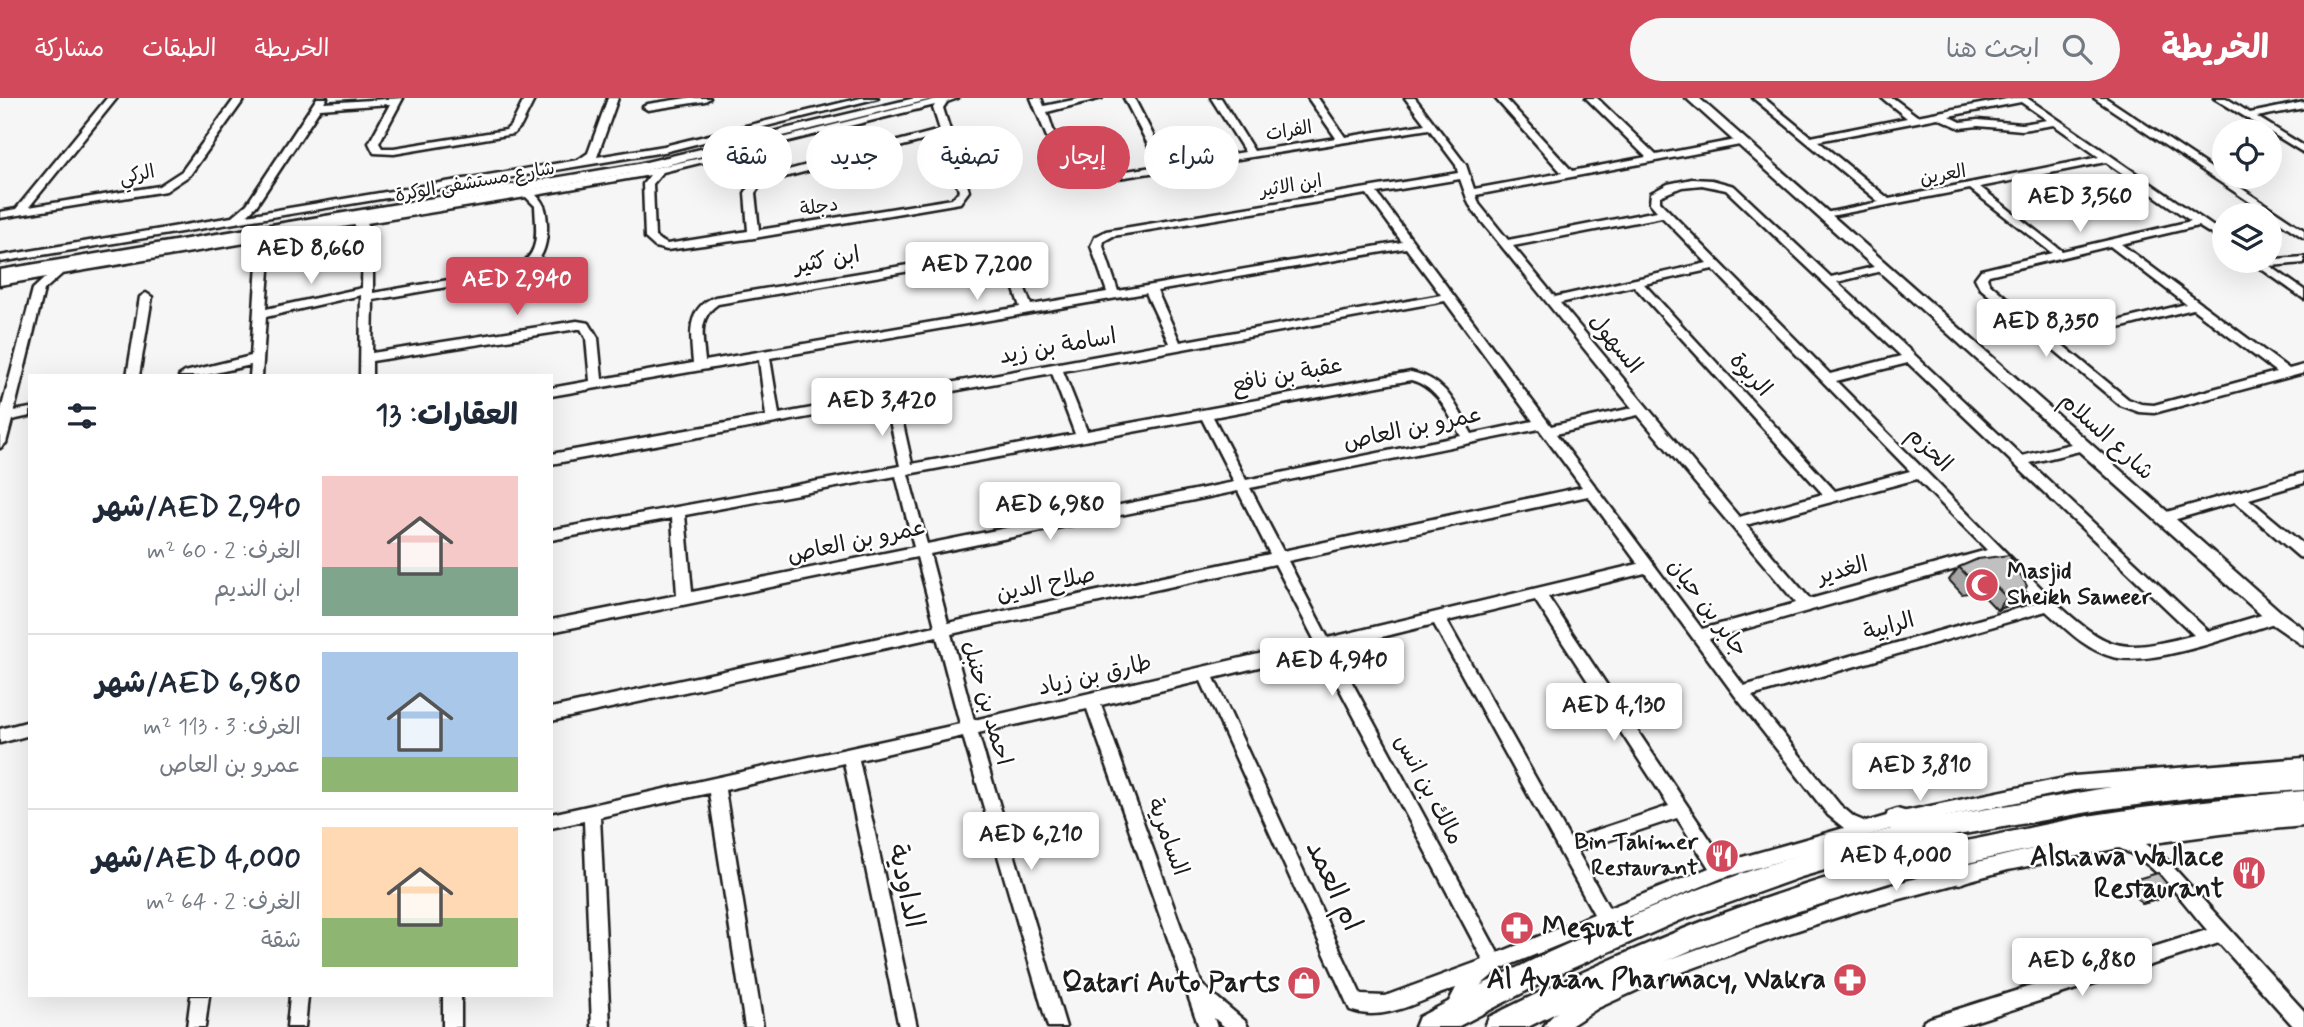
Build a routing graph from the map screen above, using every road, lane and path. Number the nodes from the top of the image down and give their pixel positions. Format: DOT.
graph roads {
  1 [pos="111,98"];
  2 [pos="240,98"];
  3 [pos="530,98"];
  4 [pos="613,98"];
  5 [pos="873,98"];
  6 [pos="892,98"];
  7 [pos="1036,98"];
  8 [pos="1097,98"];
  9 [pos="1129,98"];
  10 [pos="1216,98"];
  11 [pos="1313,98"];
  12 [pos="1410,98"];
  13 [pos="1500,98"];
  14 [pos="1591,98"];
  15 [pos="1692,98"];
  16 [pos="1758,98"];
  17 [pos="1887,98"];
  18 [pos="2022,98"];
  19 [pos="2099,98"];
  20 [pos="2219,98"];
  21 [pos="700,99"];
  22 [pos="942,99"];
  23 [pos="398,100"];
  24 [pos="319,102"];
  25 [pos="2304,105"];
  26 [pos="648,107"];
  27 [pos="918,107"];
  28 [pos="1041,110"];
  29 [pos="939,113"];
  30 [pos="1940,115"];
  31 [pos="2249,116"];
  32 [pos="1915,120"];
  33 [pos="2055,122"];
  34 [pos="942,126"];
  35 [pos="1431,126"];
  36 [pos="1144,127"];
  37 [pos="917,139"];
  38 [pos="1342,140"];
  39 [pos="1809,140"];
  40 [pos="1740,142"];
  41 [pos="595,150"];
  42 [pos="2304,150"];
  43 [pos="1251,154"];
  44 [pos="1239,156"];
  45 [pos="610,158"];
  46 [pos="1653,158"];
  47 [pos="2108,158"];
  48 [pos="627,160"];
  49 [pos="583,162"];
  50 [pos="672,162"];
  51 [pos="658,170"];
  52 [pos="560,171"];
  53 [pos="1144,172"];
  54 [pos="608,173"];
  55 [pos="1569,174"];
  56 [pos="1465,175"];
  57 [pos="630,176"];
  58 [pos="648,184"];
  59 [pos="559,187"];
  60 [pos="1974,188"];
  61 [pos="962,189"];
  62 [pos="1370,191"];
  63 [pos="527,192"];
  64 [pos="1470,193"];
  65 [pos="1886,203"];
  66 [pos="540,205"];
  67 [pos="251,206"];
  68 [pos="19,212"];
  69 [pos="1664,213"];
  70 [pos="0,215"];
  71 [pos="264,215"];
  72 [pos="384,216"];
  73 [pos="1824,216"];
  74 [pos="234,220"];
  75 [pos="354,221"];
  76 [pos="2200,222"];
  77 [pos="304,225"];
  78 [pos="214,229"];
  79 [pos="2212,230"];
  80 [pos="368,233"];
  81 [pos="281,234"];
  82 [pos="2304,234"];
  83 [pos="754,236"];
  84 [pos="251,239"];
  85 [pos="2113,243"];
  86 [pos="1409,244"];
  87 [pos="1506,244"];
  88 [pos="264,248"];
  89 [pos="2061,255"];
  90 [pos="0,258"];
  91 [pos="2304,260"];
  92 [pos="2282,261"];
  93 [pos="0,265"];
  94 [pos="1714,265"];
  95 [pos="1882,268"];
  96 [pos="60,271"];
  97 [pos="2273,273"];
  98 [pos="0,274"];
  99 [pos="28,277"];
  100 [pos="0,281"];
  101 [pos="1827,281"];
  102 [pos="1637,283"];
  103 [pos="38,289"];
  104 [pos="1150,289"];
  105 [pos="368,293"];
  106 [pos="1114,295"];
  107 [pos="2304,295"];
  108 [pos="146,297"];
  109 [pos="1448,298"];
  110 [pos="1552,300"];
  111 [pos="2195,305"];
  112 [pos="1027,310"];
  113 [pos="262,314"];
  114 [pos="2051,341"];
  115 [pos="1177,347"];
  116 [pos="764,356"];
  117 [pos="367,358"];
  118 [pos="1910,358"];
  119 [pos="257,359"];
  120 [pos="699,366"];
  121 [pos="1056,368"];
  122 [pos="2304,369"];
  123 [pos="133,374"];
  124 [pos="193,374"];
  125 [pos="256,374"];
  126 [pos="366,374"];
  127 [pos="2287,374"];
  128 [pos="1826,379"];
  129 [pos="596,385"];
  130 [pos="553,393"];
  131 [pos="891,398"];
  132 [pos="1641,410"];
  133 [pos="28,412"];
  134 [pos="1206,415"];
  135 [pos="4,417"];
  136 [pos="773,419"];
  137 [pos="1545,428"];
  138 [pos="1082,436"];
  139 [pos="1469,439"];
  140 [pos="0,443"];
  141 [pos="2083,446"];
  142 [pos="553,459"];
  143 [pos="2020,461"];
  144 [pos="904,471"];
  145 [pos="1920,473"];
  146 [pos="2304,478"];
  147 [pos="1242,485"];
  148 [pos="1591,490"];
  149 [pos="1832,496"];
  150 [pos="2238,497"];
  151 [pos="678,511"];
  152 [pos="2163,518"];
  153 [pos="1736,523"];
  154 [pos="553,535"];
  155 [pos="921,551"];
  156 [pos="1999,552"];
  157 [pos="2304,553"];
  158 [pos="1279,558"];
  159 [pos="1648,567"];
  160 [pos="1538,593"];
  161 [pos="685,599"];
  162 [pos="1806,605"];
  163 [pos="2049,605"];
  164 [pos="2275,617"];
  165 [pos="1438,618"];
  166 [pos="553,626"];
  167 [pos="942,630"];
  168 [pos="1699,636"];
  169 [pos="2205,637"];
  170 [pos="2304,639"];
  171 [pos="1324,645"];
  172 [pos="1205,674"];
  173 [pos="1741,693"];
  174 [pos="1092,701"];
  175 [pos="553,715"];
  176 [pos="28,729"];
  177 [pos="969,729"];
  178 [pos="0,736"];
  179 [pos="850,755"];
  180 [pos="2304,765"];
  181 [pos="2304,779"];
  182 [pos="716,786"];
  183 [pos="2304,803"];
  184 [pos="1679,810"];
  185 [pos="1833,810"];
  186 [pos="592,813"];
  187 [pos="1897,820"];
  188 [pos="2304,820"];
  189 [pos="553,821"];
  190 [pos="1866,829"];
  191 [pos="1931,830"];
  192 [pos="2162,832"];
  193 [pos="1828,840"];
  194 [pos="2116,840"];
  195 [pos="1567,847"];
  196 [pos="1928,860"];
  197 [pos="2158,862"];
  198 [pos="1721,870"];
  199 [pos="1960,872"];
  200 [pos="1604,916"];
  201 [pos="2223,933"];
  202 [pos="1487,968"];
  203 [pos="1195,990"];
  204 [pos="200,997"];
  205 [pos="299,997"];
  206 [pos="452,997"];
  207 [pos="1440,1021"];
  208 [pos="2304,1025"];
  209 [pos="197,1027"];
  210 [pos="296,1027"];
  211 [pos="452,1027"];
  212 [pos="601,1027"];
  213 [pos="754,1027"];
  214 [pos="908,1027"];
  215 [pos="1057,1027"];
  216 [pos="1208,1027"];
  217 [pos="1239,1027"];
  218 [pos="1499,1027"];
  219 [pos="1553,1027"];
  220 [pos="1930,1027"];
  1 -- 68 [label="street"];
  2 -- 68 [label="street, الركي"];
  3 -- 23 [label="street"];
  4 -- 41 [label="street"];
  5 -- 45 [label="street, شارع مستشفى الوكرة"];
  6 -- 48 [label="street, شارع مستشفى الوكرة"];
  7 -- 28 [label="street, الفرات"];
  8 -- 28 [label="street"];
  9 -- 36 [label="street"];
  10 -- 43 [label="street"];
  11 -- 38 [label="street"];
  12 -- 35 [label="street, السهول"];
  13 -- 55 [label="street"];
  14 -- 46 [label="street"];
  15 -- 40 [label="street, شارع السلام"];
  16 -- 39 [label="street"];
  17 -- 32 [label="street"];
  18 -- 30 [label="street"];
  18 -- 33 [label="street"];
  19 -- 82 [label="street"];
  20 -- 31 [label="street"];
  21 -- 26 [label="street"];
  22 -- 27 [label="street, شارع مستشفى الوكرة"];
  22 -- 29 [label="street"];
  22 -- 50 [label="street, شارع مستشفى الوكرة"];
  23 -- 24 [label="street"];
  24 -- 67 [label="street"];
  25 -- 31 [label="street"];
  27 -- 29 [label="street"];
  27 -- 51 [label="street, شارع مستشفى الوكرة"];
  28 -- 53 [label="street, الفرات"];
  29 -- 34 [label="street, دجلة"];
  30 -- 32 [label="street"];
  30 -- 33 [label="street"];
  31 -- 42 [label="street"];
  32 -- 39 [label="street"];
  33 -- 47 [label="street"];
  35 -- 38 [label="street, الفرات"];
  35 -- 56 [label="street, السهول"];
  37 -- 83 [label="street"];
  38 -- 43 [label="street, الفرات"];
  39 -- 65 [label="street"];
  40 -- 46 [label="street"];
  40 -- 73 [label="street, شارع السلام"];
  41 -- 45 [label="street"];
  41 -- 49 [label="street"];
  43 -- 44 [label="street, الفرات"];
  45 -- 48 [label="street"];
  45 -- 49 [label="street, شارع مستشفى الوكرة"];
  46 -- 55 [label="street"];
  47 -- 60 [label="street, العرين"];
  47 -- 76 [label="street"];
  48 -- 52 [label="street, شارع مستشفى الوكرة"];
  49 -- 52 [label="street"];
  49 -- 71 [label="street, شارع مستشفى الوكرة"];
  50 -- 51 [label="street"];
  50 -- 54 [label="street, شارع مستشفى الوكرة"];
  51 -- 57 [label="street, شارع مستشفى الوكرة"];
  51 -- 58 [label="street"];
  52 -- 78 [label="street, شارع مستشفى الوكرة"];
  54 -- 57 [label="street"];
  54 -- 77 [label="street, شارع مستشفى الوكرة"];
  55 -- 64 [label="street"];
  56 -- 62 [label="street, ابن الاثير"];
  56 -- 64 [label="street, السهول"];
  57 -- 58 [label="street"];
  57 -- 59 [label="street, شارع مستشفى الوكرة"];
  58 -- 83 [label="street, دجلة"];
  59 -- 63 [label="street, شارع مستشفى الوكرة"];
  59 -- 66 [label="street"];
  60 -- 65 [label="street, العرين"];
  60 -- 89 [label="street"];
  61 -- 83 [label="street, دجلة"];
  62 -- 86 [label="street, جابر بن حيان"];
  62 -- 106 [label="street, ابن الاثير"];
  63 -- 66 [label="street"];
  63 -- 72 [label="street, شارع مستشفى الوكرة"];
  64 -- 87 [label="street, السهول"];
  65 -- 73 [label="street, العرين"];
  66 -- 105 [label="street"];
  67 -- 71 [label="street"];
  67 -- 74 [label="street"];
  68 -- 70 [label="street, الركي"];
  69 -- 87 [label="street"];
  69 -- 94 [label="street, الحزم"];
  69 -- 101 [label="street"];
  71 -- 74 [label="street, شارع مستشفى الوكرة"];
  72 -- 75 [label="street, شارع مستشفى الوكرة"];
  72 -- 80 [label="street"];
  73 -- 95 [label="street, شارع السلام"];
  74 -- 78 [label="street"];
  74 -- 90 [label="street, شارع مستشفى الوكرة"];
  75 -- 80 [label="street"];
  75 -- 81 [label="street, شارع مستشفى الوكرة"];
  76 -- 79 [label="street"];
  76 -- 85 [label="street"];
  77 -- 81 [label="street"];
  77 -- 98 [label="street, شارع مستشفى الوكرة"];
  78 -- 93 [label="street, شارع مستشفى الوكرة"];
  80 -- 105 [label="street"];
  81 -- 84 [label="street, شارع مستشفى الوكرة"];
  81 -- 88 [label="street"];
  84 -- 88 [label="street"];
  84 -- 96 [label="street, شارع مستشفى الوكرة"];
  85 -- 89 [label="street"];
  85 -- 111 [label="street"];
  86 -- 104 [label="street"];
  86 -- 109 [label="street, جابر بن حيان"];
  87 -- 110 [label="street, السهول"];
  88 -- 113 [label="street"];
  89 -- 114 [label="street"];
  91 -- 92 [label="street"];
  94 -- 102 [label="street"];
  94 -- 128 [label="street, الحزم"];
  95 -- 101 [label="street"];
  95 -- 141 [label="street, شارع السلام"];
  96 -- 99 [label="street, شارع مستشفى الوكرة"];
  96 -- 103 [label="street"];
  97 -- 107 [label="street"];
  99 -- 100 [label="street, شارع مستشفى الوكرة"];
  99 -- 103 [label="street"];
  101 -- 118 [label="street"];
  102 -- 110 [label="street"];
  102 -- 149 [label="street, الربوة"];
  103 -- 135 [label="street"];
  104 -- 106 [label="street"];
  104 -- 115 [label="street"];
  105 -- 113 [label="street"];
  105 -- 117 [label="street"];
  106 -- 112 [label="street"];
  108 -- 123 [label="street"];
  109 -- 115 [label="street, اسامة بن زيد"];
  109 -- 137 [label="street, جابر بن حيان"];
  110 -- 132 [label="street, السهول"];
  111 -- 114 [label="street"];
  111 -- 127 [label="street"];
  112 -- 116 [label="street"];
  112 -- 120 [label="street, ابن كثير"];
  113 -- 119 [label="street"];
  114 -- 127 [label="street"];
  115 -- 121 [label="street, اسامة بن زيد"];
  116 -- 120 [label="street"];
  116 -- 136 [label="street"];
  117 -- 126 [label="street"];
  117 -- 129 [label="street"];
  118 -- 128 [label="street"];
  118 -- 143 [label="street"];
  119 -- 124 [label="street"];
  119 -- 125 [label="street"];
  120 -- 129 [label="street"];
  121 -- 131 [label="street, اسامة بن زيد"];
  121 -- 138 [label="street"];
  122 -- 127 [label="street"];
  128 -- 145 [label="street, الحزم"];
  129 -- 130 [label="street"];
  131 -- 136 [label="street, اسامة بن زيد"];
  131 -- 144 [label="street, احمد بن حنبل"];
  132 -- 137 [label="street"];
  132 -- 153 [label="street, السهول"];
  133 -- 135 [label="street"];
  134 -- 138 [label="street, عقبة بن نافع"];
  134 -- 139 [label="street, عقبة بن نافع"];
  134 -- 147 [label="street, مالك بن انس"];
  135 -- 140 [label="street"];
  136 -- 142 [label="street, اسامة بن زيد"];
  137 -- 139 [label="street, عمرو بن العاص"];
  137 -- 148 [label="street, جابر بن حيان"];
  138 -- 144 [label="street, عقبة بن نافع"];
  139 -- 147 [label="street, عمرو بن العاص"];
  141 -- 143 [label="street"];
  141 -- 152 [label="street, شارع السلام"];
  143 -- 169 [label="street"];
  144 -- 151 [label="street, عقبة بن نافع"];
  144 -- 155 [label="street, احمد بن حنبل"];
  145 -- 149 [label="street"];
  145 -- 156 [label="street, الحزم"];
  146 -- 150 [label="street"];
  147 -- 155 [label="street, عمرو بن العاص"];
  147 -- 158 [label="street, مالك بن انس"];
  148 -- 158 [label="street, صلاح الدين"];
  148 -- 159 [label="street, جابر بن حيان"];
  149 -- 153 [label="street"];
  150 -- 152 [label="street"];
  150 -- 157 [label="street"];
  151 -- 154 [label="street, عقبة بن نافع"];
  151 -- 161 [label="street"];
  152 -- 164 [label="street, شارع السلام"];
  153 -- 162 [label="street, السهول"];
  155 -- 161 [label="street, عمرو بن العاص"];
  155 -- 167 [label="street, احمد بن حنبل"];
  156 -- 162 [label="street, الغدير"];
  156 -- 163 [label="street, الحزم"];
  158 -- 167 [label="street, صلاح الدين"];
  158 -- 171 [label="street, مالك بن انس"];
  159 -- 160 [label="street, طارق بن زياد"];
  159 -- 168 [label="street, جابر بن حيان"];
  160 -- 165 [label="street, طارق بن زياد"];
  160 -- 184 [label="street"];
  161 -- 166 [label="street, عمرو بن العاص"];
  162 -- 168 [label="street, الغدير"];
  163 -- 169 [label="street, الحزم"];
  163 -- 173 [label="street, الرابية"];
  164 -- 169 [label="street, الحزم"];
  164 -- 170 [label="street, شارع السلام"];
  165 -- 171 [label="street, طارق بن زياد"];
  165 -- 195 [label="street"];
  167 -- 175 [label="street, صلاح الدين"];
  167 -- 177 [label="street, احمد بن حنبل"];
  168 -- 173 [label="street, جابر بن حيان"];
  171 -- 172 [label="street, طارق بن زياد"];
  171 -- 202 [label="street, مالك بن انس"];
  172 -- 174 [label="street, طارق بن زياد"];
  172 -- 202 [label="street, ام العمد"];
  173 -- 185 [label="street, جابر بن حيان"];
  174 -- 177 [label="street, طارق بن زياد"];
  174 -- 203 [label="street, السامرية"];
  176 -- 178 [label="street"];
  177 -- 179 [label="street, طارق بن زياد"];
  177 -- 215 [label="street, احمد بن حنبل"];
  179 -- 182 [label="street, طارق بن زياد"];
  179 -- 214 [label="street, الداودية"];
  180 -- 187 [label="street"];
  181 -- 191 [label="main road"];
  182 -- 186 [label="street, طارق بن زياد"];
  182 -- 213 [label="street"];
  183 -- 196 [label="main road"];
  184 -- 195 [label="street"];
  184 -- 198 [label="street"];
  185 -- 190 [label="street, جابر بن حيان"];
  185 -- 193 [label="street"];
  186 -- 189 [label="street, طارق بن زياد"];
  186 -- 212 [label="street"];
  187 -- 190 [label="street"];
  187 -- 191 [label="main road"];
  188 -- 192 [label="street"];
  190 -- 193 [label="street"];
  191 -- 207 [label="main road"];
  192 -- 194 [label="street"];
  192 -- 197 [label="street"];
  193 -- 198 [label="street"];
  194 -- 197 [label="street"];
  194 -- 199 [label="street"];
  195 -- 200 [label="street"];
  196 -- 199 [label="main road"];
  196 -- 218 [label="main road"];
  197 -- 201 [label="street"];
  198 -- 200 [label="street"];
  199 -- 219 [label="street"];
  200 -- 202 [label="street"];
  201 -- 208 [label="street"];
  201 -- 220 [label="street"];
  202 -- 207 [label="street"];
  203 -- 216 [label="street, السامرية"];
  203 -- 217 [label="street"];
  204 -- 209 [label="street"];
  205 -- 210 [label="street"];
  206 -- 211 [label="street"];
}
